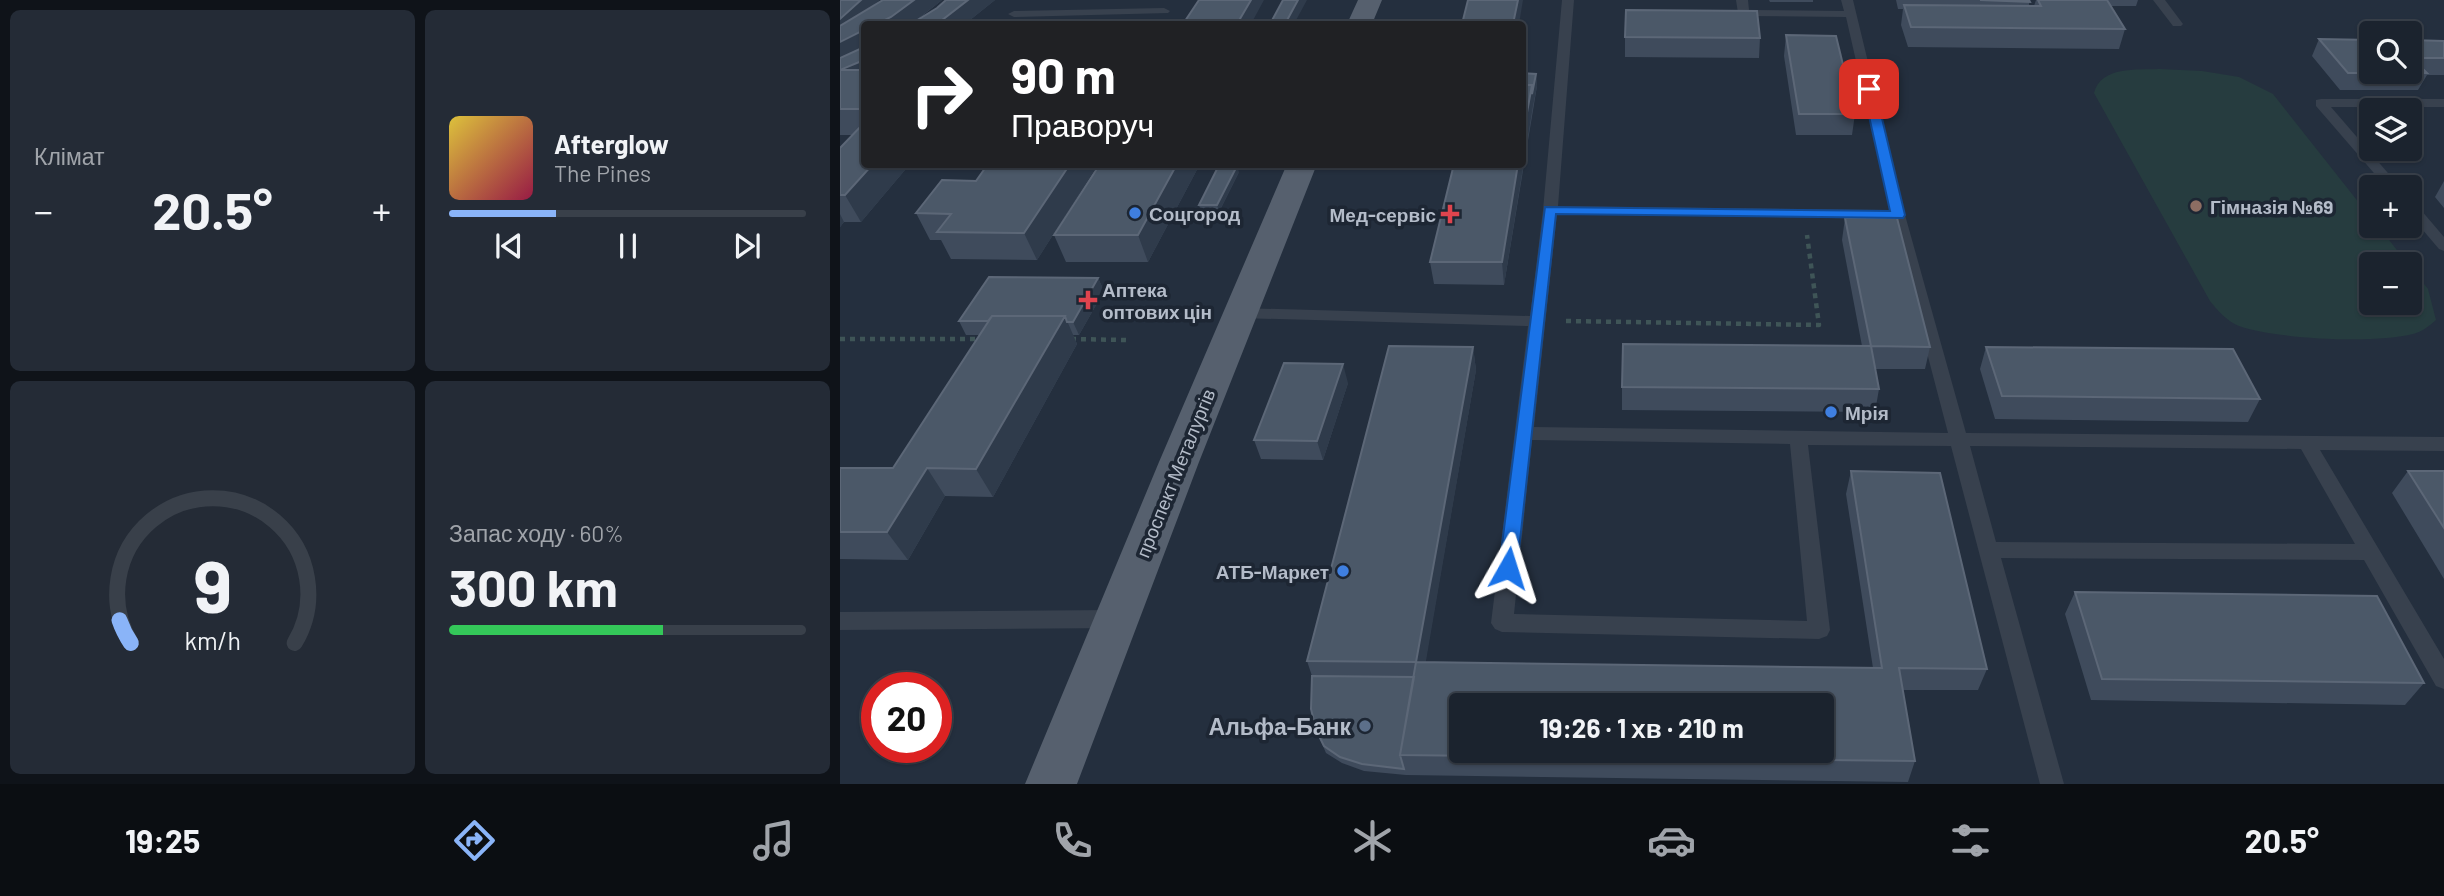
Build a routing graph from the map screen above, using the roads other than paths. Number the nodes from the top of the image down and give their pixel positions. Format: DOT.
graph roads {
  1 [pos="1370,0"];
  2 [pos="1568,0"];
  3 [pos="1742,0"];
  4 [pos="1847,0"];
  5 [pos="2159,0"];
  6 [pos="1014,14"];
  7 [pos="1851,14"];
  8 [pos="1158,21"];
  9 [pos="1361,21"];
  10 [pos="2177,24"];
  11 [pos="2444,103"];
  12 [pos="1300,168"];
  13 [pos="2383,175"];
  14 [pos="1550,210"];
  15 [pos="1898,215"];
  16 [pos="2422,220"];
  17 [pos="2444,246"];
  18 [pos="1240,313"];
  19 [pos="1536,321"];
  20 [pos="1523,433"];
  21 [pos="1798,438"];
  22 [pos="1959,440"];
  23 [pos="2307,443"];
  24 [pos="2444,444"];
  25 [pos="1990,550"];
  26 [pos="2370,552"];
  27 [pos="1116,619"];
  28 [pos="840,621"];
  29 [pos="2444,679"];
  30 [pos="1051,784"];
  31 [pos="2052,784"];
  1 -- 9 [label="main road"];
  2 -- 14 [label="lane"];
  3 -- 7 [label="lane"];
  4 -- 7 [label="lane"];
  5 -- 10 [label="lane"];
  6 -- 8 [label="lane"];
  7 -- 15 [label="lane"];
  11 -- 13 [label="lane"];
  12 -- 18 [label="main road, проспект Металургів"];
  14 -- 15 [label="lane"];
  14 -- 19 [label="lane"];
  15 -- 22 [label="lane"];
  16 -- 17 [label="lane"];
  18 -- 19 [label="lane"];
  18 -- 27 [label="main road, проспект Металургів"];
  19 -- 20 [label="lane"];
  20 -- 21 [label="lane"];
  20 -- 21 [label="lane"];
  21 -- 22 [label="lane"];
  22 -- 23 [label="lane"];
  22 -- 25 [label="lane"];
  23 -- 24 [label="lane"];
  23 -- 26 [label="lane"];
  25 -- 26 [label="lane"];
  25 -- 31 [label="lane"];
  26 -- 29 [label="lane"];
  27 -- 28 [label="lane"];
  27 -- 30 [label="main road, проспект Металургів"];
}
